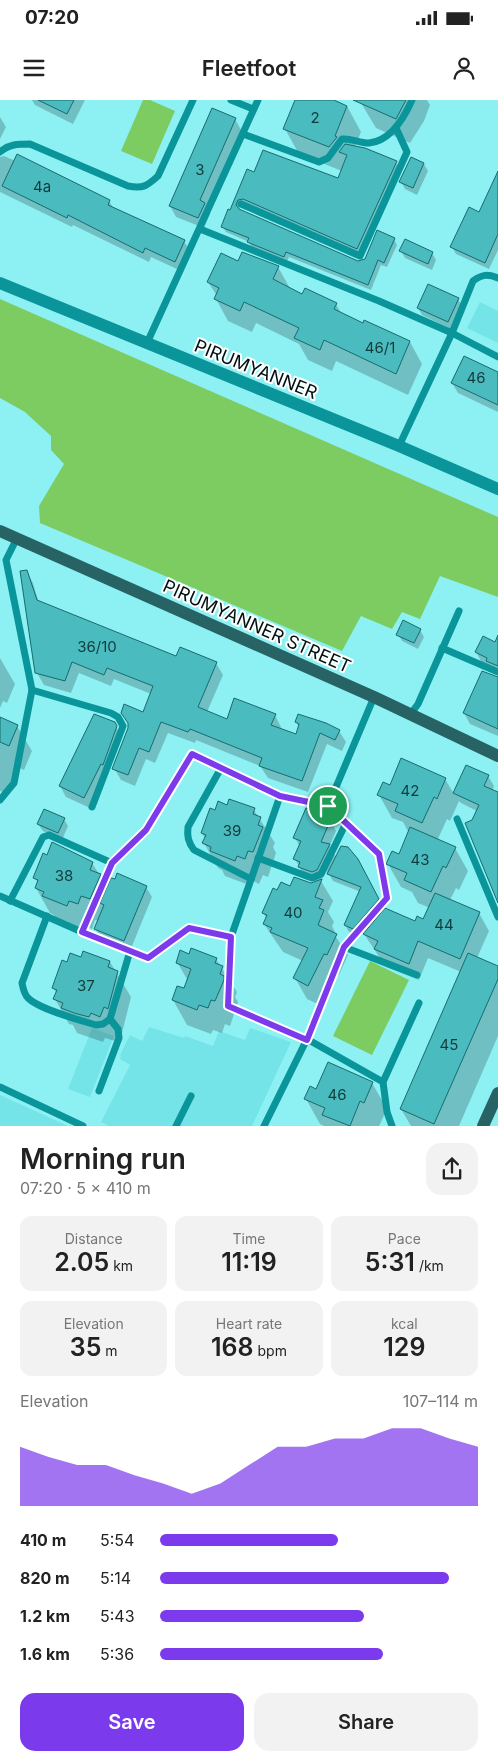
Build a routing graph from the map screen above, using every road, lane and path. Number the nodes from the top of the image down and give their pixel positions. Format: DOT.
graph roads {
  1 [pos="231,100"];
  2 [pos="258,100"];
  3 [pos="412,100"];
  4 [pos="191,101"];
  5 [pos="253,109"];
  6 [pos="396,128"];
  7 [pos="243,134"];
  8 [pos="0,152"];
  9 [pos="241,204"];
  10 [pos="200,229"];
  11 [pos="498,278"];
  12 [pos="0,283"];
  13 [pos="452,333"];
  14 [pos="147,343"];
  15 [pos="498,357"];
  16 [pos="399,446"];
  17 [pos="498,489"];
  18 [pos="0,531"];
  19 [pos="17,538"];
  20 [pos="459,611"];
  21 [pos="442,648"];
  22 [pos="498,672"];
  23 [pos="32,690"];
  24 [pos="374,697"];
  25 [pos="410,715"];
  26 [pos="498,756"];
  27 [pos="221,768"];
  28 [pos="280,796"];
  29 [pos="0,800"];
  30 [pos="328,806"];
  31 [pos="92,807"];
  32 [pos="457,819"];
  33 [pos="346,823"];
  34 [pos="258,858"];
  35 [pos="112,863"];
  36 [pos="251,879"];
  37 [pos="0,896"];
  38 [pos="10,901"];
  39 [pos="47,916"];
  40 [pos="498,917"];
  41 [pos="82,932"];
  42 [pos="231,937"];
  43 [pos="344,947"];
  44 [pos="130,951"];
  45 [pos="417,975"];
  46 [pos="419,1003"];
  47 [pos="110,1019"];
  48 [pos="307,1040"];
  49 [pos="383,1082"];
  50 [pos="0,1087"];
  51 [pos="99,1092"];
  52 [pos="498,1093"];
  53 [pos="191,1096"];
  54 [pos="498,1112"];
  55 [pos="82,1126"];
  56 [pos="176,1126"];
  57 [pos="264,1126"];
  58 [pos="392,1126"];
  59 [pos="483,1126"];
  60 [pos="492,1126"];
  1 -- 5 [label="lane"];
  2 -- 5 [label="lane"];
  3 -- 6 [label="lane"];
  4 -- 8 [label="lane"];
  5 -- 7 [label="lane"];
  6 -- 7 [label="lane"];
  6 -- 9 [label="lane"];
  7 -- 10 [label="lane"];
  10 -- 13 [label="lane"];
  10 -- 14 [label="lane"];
  11 -- 13 [label="lane"];
  12 -- 14 [label="street, PIRUMYANNER"];
  13 -- 15 [label="lane"];
  13 -- 16 [label="lane"];
  14 -- 16 [label="street, PIRUMYANNER"];
  16 -- 17 [label="street, PIRUMYANNER"];
  18 -- 19 [label="street, PIRUMYANNER STREET"];
  19 -- 23 [label="lane"];
  19 -- 24 [label="street, PIRUMYANNER STREET"];
  20 -- 21 [label="lane"];
  21 -- 22 [label="lane"];
  21 -- 25 [label="lane"];
  23 -- 29 [label="lane"];
  23 -- 31 [label="lane"];
  24 -- 25 [label="street, PIRUMYANNER STREET"];
  24 -- 30 [label="lane"];
  25 -- 26 [label="street, PIRUMYANNER STREET"];
  27 -- 28 [label="lane"];
  27 -- 35 [label="lane"];
  27 -- 36 [label="lane"];
  28 -- 30 [label="lane"];
  28 -- 34 [label="lane"];
  30 -- 33 [label="lane"];
  32 -- 40 [label="lane"];
  33 -- 34 [label="lane"];
  33 -- 43 [label="lane"];
  34 -- 36 [label="lane"];
  35 -- 38 [label="lane"];
  35 -- 41 [label="lane"];
  36 -- 42 [label="lane"];
  37 -- 38 [label="lane"];
  38 -- 39 [label="lane"];
  39 -- 41 [label="lane"];
  39 -- 47 [label="lane"];
  41 -- 44 [label="lane"];
  42 -- 44 [label="lane"];
  42 -- 48 [label="lane"];
  43 -- 45 [label="lane"];
  43 -- 48 [label="lane"];
  44 -- 47 [label="lane"];
  46 -- 49 [label="lane"];
  47 -- 51 [label="lane"];
  48 -- 49 [label="lane"];
  48 -- 57 [label="lane"];
  49 -- 58 [label="lane"];
  50 -- 55 [label="lane"];
  52 -- 59 [label="street"];
  53 -- 56 [label="lane"];
  54 -- 60 [label="street"];
}
